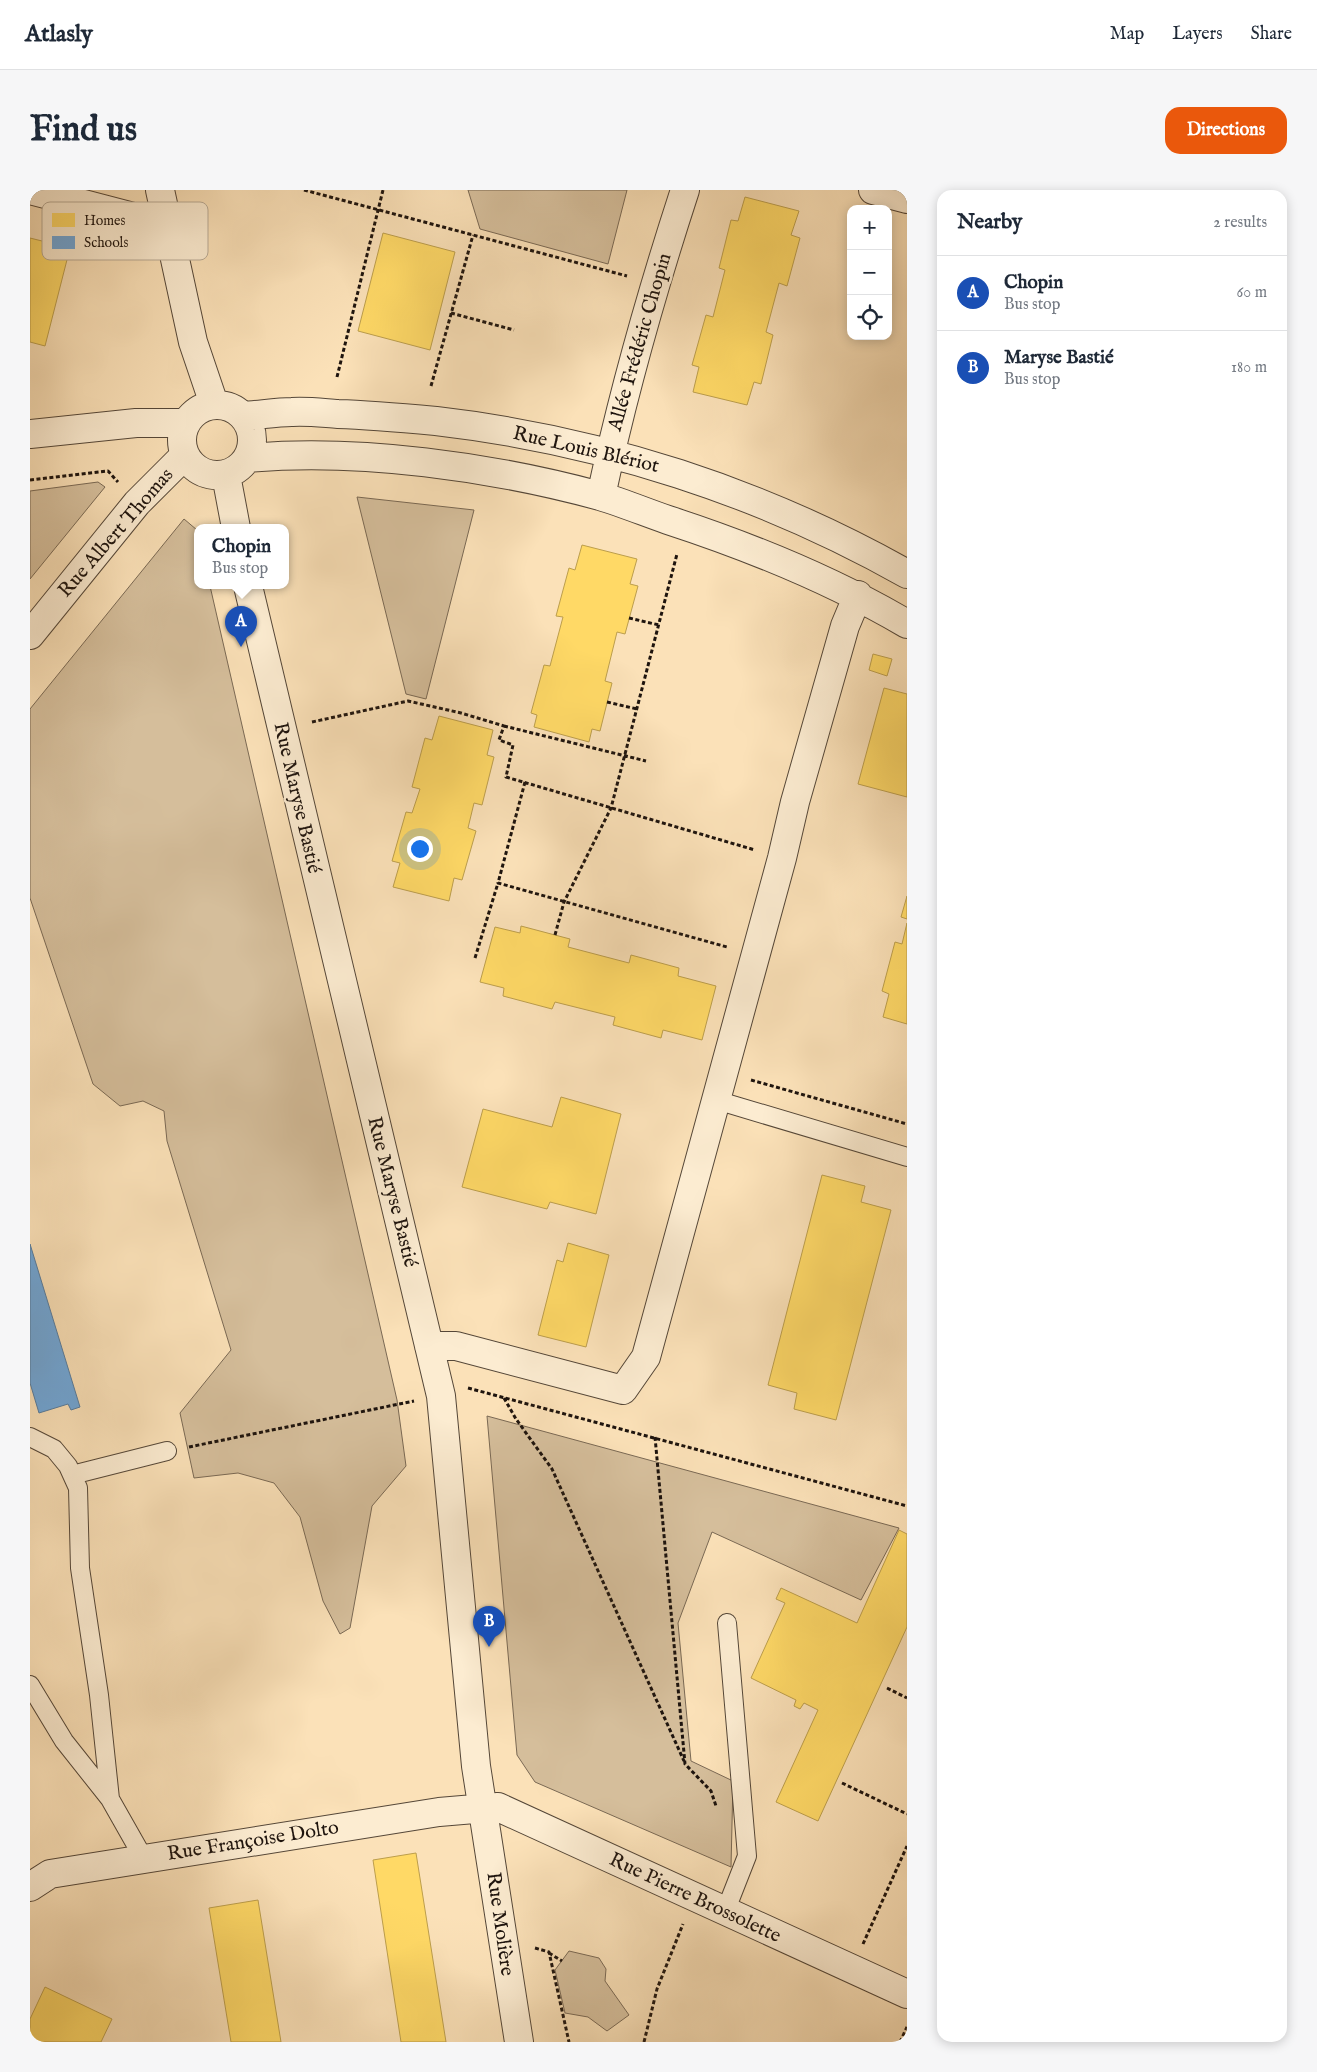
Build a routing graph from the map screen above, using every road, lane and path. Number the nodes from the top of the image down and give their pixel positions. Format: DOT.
graph roads {
  1 [pos="30,190"];
  2 [pos="304,190"];
  3 [pos="383,190"];
  4 [pos="685,190"];
  5 [pos="873,190"];
  6 [pos="907,199"];
  7 [pos="76,202"];
  8 [pos="378,209"];
  9 [pos="473,235"];
  10 [pos="175,260"];
  11 [pos="655,284"];
  12 [pos="451,313"];
  13 [pos="514,330"];
  14 [pos="337,377"];
  15 [pos="431,386"];
  16 [pos="214,404"];
  17 [pos="243,416"];
  18 [pos="185,423"];
  19 [pos="30,434"];
  20 [pos="610,452"];
  21 [pos="185,455"];
  22 [pos="248,458"];
  23 [pos="226,475"];
  24 [pos="30,480"];
  25 [pos="601,496"];
  26 [pos="136,503"];
  27 [pos="235,524"];
  28 [pos="678,554"];
  29 [pos="907,574"];
  30 [pos="249,589"];
  31 [pos="858,595"];
  32 [pos="629,618"];
  33 [pos="907,624"];
  34 [pos="659,625"];
  35 [pos="30,635"];
  36 [pos="607,702"];
  37 [pos="637,709"];
  38 [pos="312,722"];
  39 [pos="504,726"];
  40 [pos="625,756"];
  41 [pos="646,761"];
  42 [pos="525,782"];
  43 [pos="611,808"];
  44 [pos="782,858"];
  45 [pos="498,884"];
  46 [pos="564,902"];
  47 [pos="554,935"];
  48 [pos="755,955"];
  49 [pos="475,958"];
  50 [pos="723,1072"];
  51 [pos="716,1100"];
  52 [pos="907,1124"];
  53 [pos="907,1157"];
  54 [pos="429,1346"];
  55 [pos="441,1396"];
  56 [pos="504,1398"];
  57 [pos="30,1437"];
  58 [pos="655,1437"];
  59 [pos="167,1451"];
  60 [pos="72,1475"];
  61 [pos="907,1506"];
  62 [pos="727,1623"];
  63 [pos="30,1685"];
  64 [pos="887,1688"];
  65 [pos="907,1698"];
  66 [pos="685,1764"];
  67 [pos="842,1783"];
  68 [pos="110,1799"];
  69 [pos="481,1807"];
  70 [pos="717,1807"];
  71 [pos="907,1814"];
  72 [pos="907,1846"];
  73 [pos="144,1859"];
  74 [pos="30,1887"];
  75 [pos="693,1898"];
  76 [pos="725,1912"];
  77 [pos="535,1948"];
  78 [pos="549,1952"];
  79 [pos="562,1961"];
  80 [pos="852,1969"];
  81 [pos="907,1994"];
  82 [pos="907,2027"];
  83 [pos="519,2042"];
  84 [pos="569,2042"];
  85 [pos="644,2042"];
  86 [pos="900,2042"];
  1 -- 7 [label="street"];
  2 -- 8 [label="path"];
  3 -- 8 [label="path"];
  4 -- 11 [label="street, Allée Frédéric Chopin"];
  5 -- 6 [label="street"];
  8 -- 9 [label="path"];
  8 -- 14 [label="path"];
  9 -- 11 [label="path"];
  9 -- 12 [label="path"];
  10 -- 16 [label="street"];
  11 -- 20 [label="street, Allée Frédéric Chopin"];
  12 -- 13 [label="path"];
  12 -- 15 [label="path"];
  16 -- 17 [label="street"];
  16 -- 18 [label="street"];
  17 -- 20 [label="street, Rue Louis Blériot"];
  17 -- 22 [label="street"];
  18 -- 19 [label="street"];
  18 -- 21 [label="street"];
  20 -- 25 [label="street, Allée Frédéric Chopin"];
  20 -- 29 [label="street, Rue Louis Blériot"];
  21 -- 23 [label="street"];
  21 -- 26 [label="street, Rue Albert Thomas"];
  22 -- 23 [label="street"];
  22 -- 25 [label="street, Rue Louis Blériot"];
  23 -- 27 [label="street"];
  24 -- 26 [label="path"];
  25 -- 31 [label="street, Rue Louis Blériot"];
  26 -- 35 [label="street, Rue Albert Thomas"];
  28 -- 34 [label="path"];
  30 -- 54 [label="street, Rue Maryse Bastié"];
  31 -- 33 [label="street, Rue Louis Blériot"];
  31 -- 44 [label="street"];
  32 -- 34 [label="path"];
  34 -- 37 [label="path"];
  36 -- 37 [label="path"];
  37 -- 40 [label="path"];
  38 -- 39 [label="path"];
  39 -- 40 [label="path"];
  39 -- 42 [label="path"];
  40 -- 41 [label="path"];
  40 -- 43 [label="path"];
  42 -- 43 [label="path"];
  42 -- 45 [label="path"];
  43 -- 44 [label="path"];
  43 -- 46 [label="path"];
  44 -- 48 [label="street"];
  45 -- 46 [label="path"];
  45 -- 49 [label="path"];
  46 -- 47 [label="path"];
  46 -- 48 [label="path"];
  48 -- 50 [label="street"];
  50 -- 51 [label="street"];
  50 -- 52 [label="path"];
  51 -- 53 [label="lane"];
  51 -- 54 [label="street"];
  54 -- 55 [label="street, Rue Maryse Bastié"];
  55 -- 56 [label="path"];
  55 -- 59 [label="path"];
  55 -- 69 [label="street, Rue Maryse Bastié"];
  56 -- 58 [label="path"];
  56 -- 66 [label="path"];
  57 -- 60 [label="lane"];
  58 -- 61 [label="path"];
  58 -- 66 [label="path"];
  59 -- 60 [label="lane"];
  60 -- 68 [label="lane"];
  62 -- 76 [label="lane"];
  63 -- 68 [label="lane"];
  64 -- 65 [label="path"];
  66 -- 70 [label="path"];
  67 -- 71 [label="path"];
  68 -- 73 [label="lane"];
  69 -- 73 [label="street, Rue Françoise Dolto"];
  69 -- 75 [label="street, Rue Pierre Brossolette"];
  69 -- 83 [label="street, Rue Molière"];
  72 -- 80 [label="path"];
  73 -- 74 [label="street, Rue Françoise Dolto"];
  75 -- 76 [label="street, Rue Pierre Brossolette"];
  75 -- 85 [label="path"];
  76 -- 80 [label="street, Rue Pierre Brossolette"];
  77 -- 78 [label="path"];
  78 -- 79 [label="path"];
  78 -- 84 [label="path"];
  80 -- 81 [label="street, Rue Pierre Brossolette"];
  82 -- 86 [label="path"];
}
